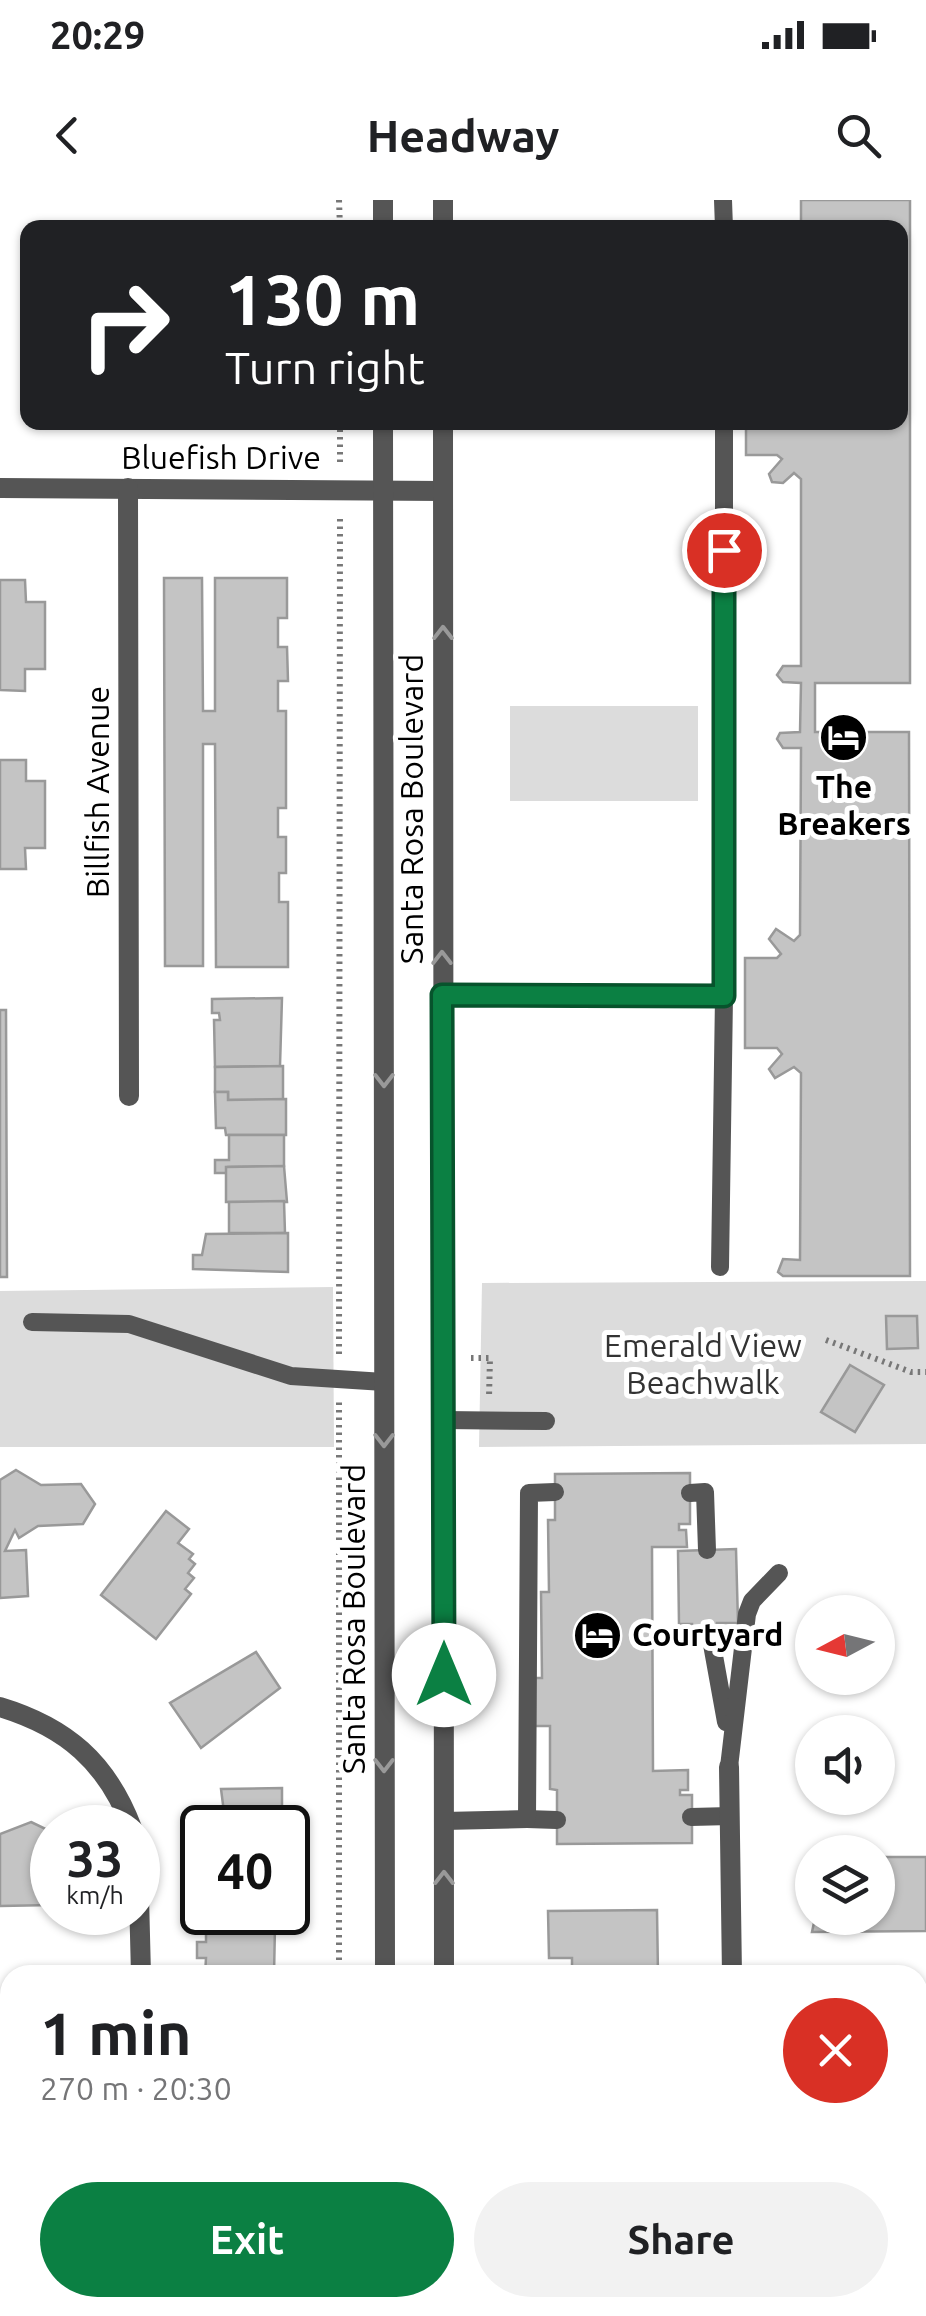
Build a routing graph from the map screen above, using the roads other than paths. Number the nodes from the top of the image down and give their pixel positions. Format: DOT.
graph roads {
  1 [pos="383,430"];
  2 [pos="444,430"];
  3 [pos="724,430"];
  4 [pos="0,488"];
  5 [pos="128,488"];
  6 [pos="384,489"];
  7 [pos="443,490"];
  8 [pos="442,995"];
  9 [pos="724,996"];
  10 [pos="129,1096"];
  11 [pos="720,1267"];
  12 [pos="32,1322"];
  13 [pos="384,1382"];
  14 [pos="444,1420"];
  15 [pos="546,1420"];
  16 [pos="555,1492"];
  17 [pos="690,1493"];
  18 [pos="707,1550"];
  19 [pos="778,1574"];
  20 [pos="711,1638"];
  21 [pos="0,1707"];
  22 [pos="730,1740"];
  23 [pos="729,1768"];
  24 [pos="124,1805"];
  25 [pos="730,1816"];
  26 [pos="691,1817"];
  27 [pos="527,1820"];
  28 [pos="557,1820"];
  29 [pos="444,1821"];
  30 [pos="140,1935"];
  31 [pos="141,1965"];
  32 [pos="384,1965"];
  33 [pos="444,1965"];
  34 [pos="732,1965"];
  1 -- 6 [label="street, Santa Rosa Boulevard"];
  2 -- 7 [label="street, Santa Rosa Boulevard"];
  3 -- 9 [label="lane"];
  4 -- 5 [label="street, Bluefish Drive"];
  5 -- 6 [label="street, Bluefish Drive"];
  5 -- 10 [label="street, Billfish Avenue"];
  6 -- 7 [label="street, Bluefish Drive"];
  6 -- 13 [label="street, Santa Rosa Boulevard, one-way"];
  8 -- 7 [label="street, Santa Rosa Boulevard, one-way"];
  8 -- 9 [label="lane"];
  8 -- 14 [label="street, Santa Rosa Boulevard"];
  9 -- 11 [label="lane"];
  12 -- 13 [label="lane"];
  13 -- 32 [label="street, Santa Rosa Boulevard, one-way"];
  14 -- 15 [label="lane"];
  14 -- 29 [label="street, Santa Rosa Boulevard"];
  16 -- 27 [label="lane"];
  17 -- 18 [label="lane"];
  19 -- 22 [label="lane"];
  20 -- 22 [label="lane"];
  21 -- 24 [label="street"];
  22 -- 23 [label="lane"];
  23 -- 25 [label="street"];
  25 -- 26 [label="lane"];
  25 -- 34 [label="street"];
  27 -- 28 [label="lane"];
  27 -- 29 [label="lane"];
  33 -- 29 [label="street, Santa Rosa Boulevard, one-way"];
  30 -- 31 [label="street"];
}
